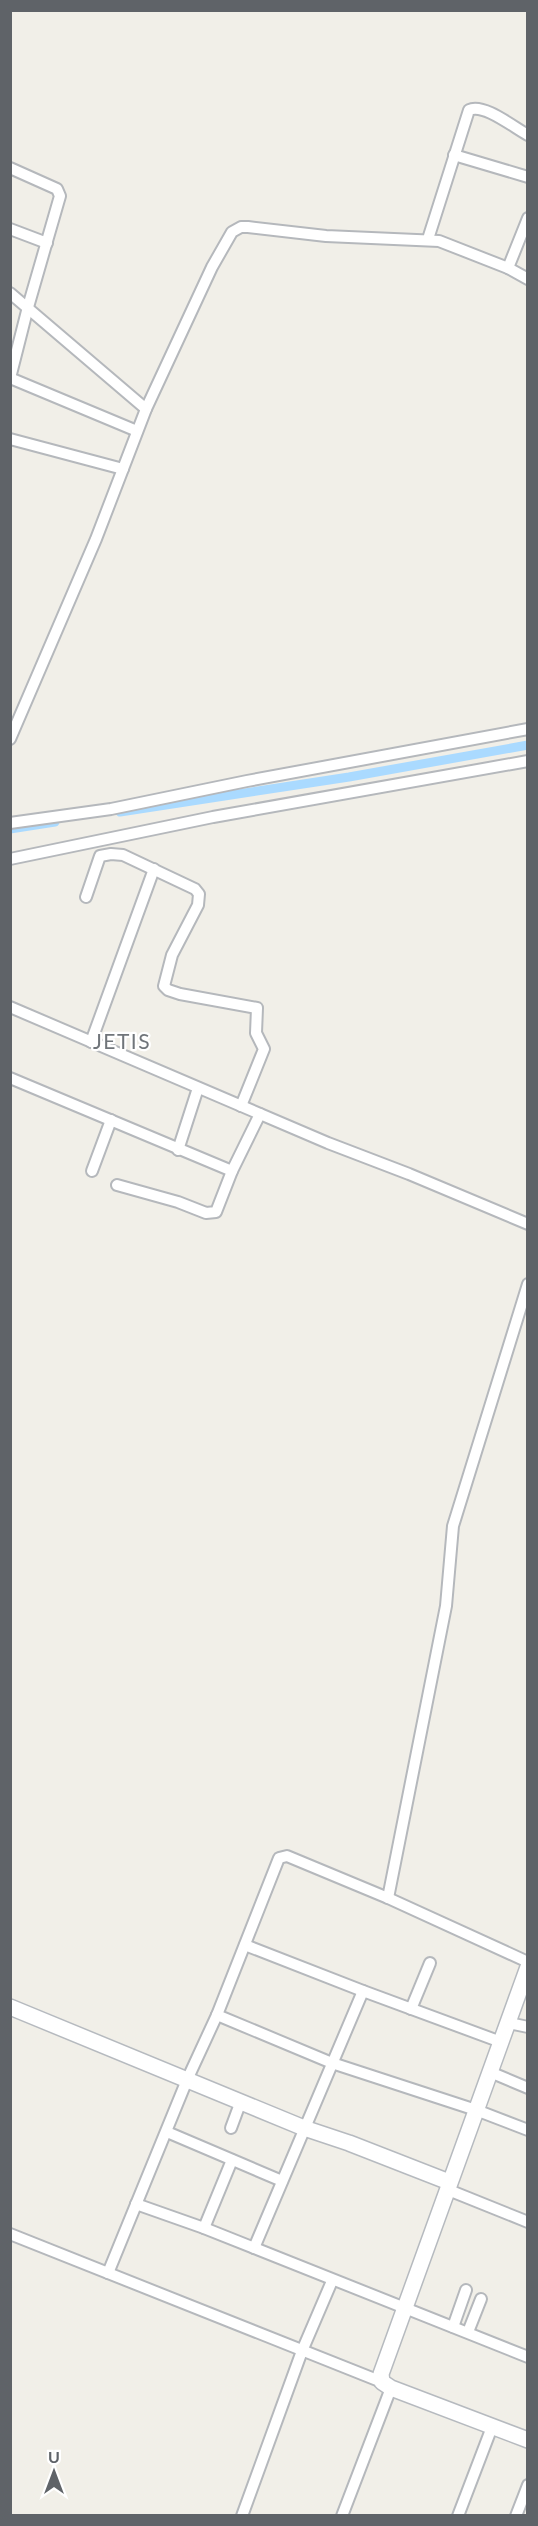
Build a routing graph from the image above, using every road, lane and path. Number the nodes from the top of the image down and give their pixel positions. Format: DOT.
graph roads {
  1 [pos="528,135"];
  2 [pos="454,155"];
  3 [pos="10,168"];
  4 [pos="528,177"];
  5 [pos="528,218"];
  6 [pos="10,229"];
  7 [pos="428,239"];
  8 [pos="46,243"];
  9 [pos="508,268"];
  10 [pos="528,279"];
  11 [pos="10,293"];
  12 [pos="28,307"];
  13 [pos="15,338"];
  14 [pos="10,378"];
  15 [pos="146,409"];
  16 [pos="137,430"];
  17 [pos="10,439"];
  18 [pos="123,469"];
  19 [pos="528,729"];
  20 [pos="10,739"];
  21 [pos="528,761"];
  22 [pos="10,823"];
  23 [pos="93,841"];
  24 [pos="100,856"];
  25 [pos="10,859"];
  26 [pos="154,869"];
  27 [pos="86,897"];
  28 [pos="10,1007"];
  29 [pos="91,1042"];
  30 [pos="10,1078"];
  31 [pos="198,1088"];
  32 [pos="242,1106"];
  33 [pos="260,1114"];
  34 [pos="111,1120"];
  35 [pos="178,1150"];
  36 [pos="92,1171"];
  37 [pos="232,1171"];
  38 [pos="117,1185"];
  39 [pos="528,1224"];
  40 [pos="528,1284"];
  41 [pos="388,1898"];
  42 [pos="245,1945"];
  43 [pos="430,1963"];
  44 [pos="527,1970"];
  45 [pos="363,1991"];
  46 [pos="10,2007"];
  47 [pos="411,2008"];
  48 [pos="217,2015"];
  49 [pos="509,2023"];
  50 [pos="528,2027"];
  51 [pos="501,2042"];
  52 [pos="332,2063"];
  53 [pos="490,2072"];
  54 [pos="187,2080"];
  55 [pos="528,2088"];
  56 [pos="241,2101"];
  57 [pos="476,2110"];
  58 [pos="231,2128"];
  59 [pos="304,2128"];
  60 [pos="528,2130"];
  61 [pos="166,2132"];
  62 [pos="232,2160"];
  63 [pos="282,2181"];
  64 [pos="448,2185"];
  65 [pos="136,2204"];
  66 [pos="528,2222"];
  67 [pos="204,2228"];
  68 [pos="10,2234"];
  69 [pos="254,2248"];
  70 [pos="108,2272"];
  71 [pos="332,2281"];
  72 [pos="466,2290"];
  73 [pos="481,2299"];
  74 [pos="405,2309"];
  75 [pos="453,2327"];
  76 [pos="468,2332"];
  77 [pos="302,2351"];
  78 [pos="528,2357"];
  79 [pos="386,2385"];
  80 [pos="492,2427"];
  81 [pos="528,2440"];
  82 [pos="528,2485"];
  83 [pos="242,2516"];
  84 [pos="342,2516"];
  85 [pos="458,2516"];
  86 [pos="516,2516"];
  1 -- 2 [label="street"];
  2 -- 4 [label="street"];
  2 -- 7 [label="street"];
  3 -- 8 [label="street"];
  5 -- 9 [label="street"];
  6 -- 8 [label="street"];
  7 -- 9 [label="street"];
  7 -- 15 [label="street"];
  8 -- 12 [label="street"];
  9 -- 10 [label="street"];
  11 -- 12 [label="street"];
  12 -- 13 [label="street"];
  12 -- 15 [label="street"];
  13 -- 14 [label="street"];
  14 -- 16 [label="street"];
  15 -- 16 [label="street"];
  16 -- 18 [label="street"];
  17 -- 18 [label="street"];
  18 -- 20 [label="street"];
  19 -- 22 [label="street"];
  21 -- 23 [label="street"];
  23 -- 24 [label="street"];
  23 -- 25 [label="street"];
  24 -- 26 [label="street"];
  24 -- 27 [label="street"];
  26 -- 29 [label="street"];
  26 -- 32 [label="street"];
  28 -- 29 [label="street"];
  29 -- 31 [label="street"];
  30 -- 34 [label="street"];
  31 -- 32 [label="street"];
  31 -- 35 [label="street"];
  32 -- 33 [label="street"];
  33 -- 37 [label="street"];
  33 -- 39 [label="street"];
  34 -- 35 [label="street"];
  34 -- 36 [label="street"];
  35 -- 37 [label="street"];
  37 -- 38 [label="street"];
  40 -- 41 [label="street"];
  41 -- 42 [label="street"];
  41 -- 44 [label="street"];
  42 -- 45 [label="street"];
  42 -- 48 [label="street"];
  43 -- 47 [label="street"];
  44 -- 49 [label="main road"];
  45 -- 47 [label="street"];
  45 -- 52 [label="street"];
  46 -- 54 [label="main road"];
  47 -- 51 [label="street"];
  48 -- 52 [label="street"];
  48 -- 54 [label="street"];
  49 -- 50 [label="street"];
  49 -- 51 [label="main road"];
  51 -- 53 [label="main road"];
  52 -- 57 [label="street"];
  52 -- 59 [label="street"];
  53 -- 55 [label="street"];
  53 -- 57 [label="main road"];
  54 -- 56 [label="main road"];
  54 -- 61 [label="street"];
  56 -- 58 [label="street"];
  56 -- 59 [label="main road"];
  57 -- 60 [label="street"];
  57 -- 64 [label="main road"];
  59 -- 63 [label="street"];
  59 -- 64 [label="main road"];
  61 -- 62 [label="street"];
  61 -- 65 [label="street"];
  62 -- 63 [label="street"];
  62 -- 67 [label="street"];
  63 -- 69 [label="street"];
  64 -- 66 [label="street"];
  64 -- 74 [label="main road"];
  65 -- 67 [label="street"];
  65 -- 70 [label="street"];
  67 -- 69 [label="street"];
  68 -- 70 [label="street"];
  69 -- 71 [label="street"];
  70 -- 77 [label="street"];
  71 -- 74 [label="street"];
  71 -- 77 [label="street"];
  72 -- 75 [label="street"];
  73 -- 76 [label="street"];
  74 -- 75 [label="street"];
  74 -- 79 [label="main road"];
  75 -- 76 [label="street"];
  76 -- 78 [label="street"];
  77 -- 79 [label="street"];
  77 -- 83 [label="street"];
  79 -- 80 [label="main road"];
  79 -- 84 [label="street"];
  80 -- 81 [label="main road"];
  80 -- 85 [label="street"];
  82 -- 86 [label="street"];
}
